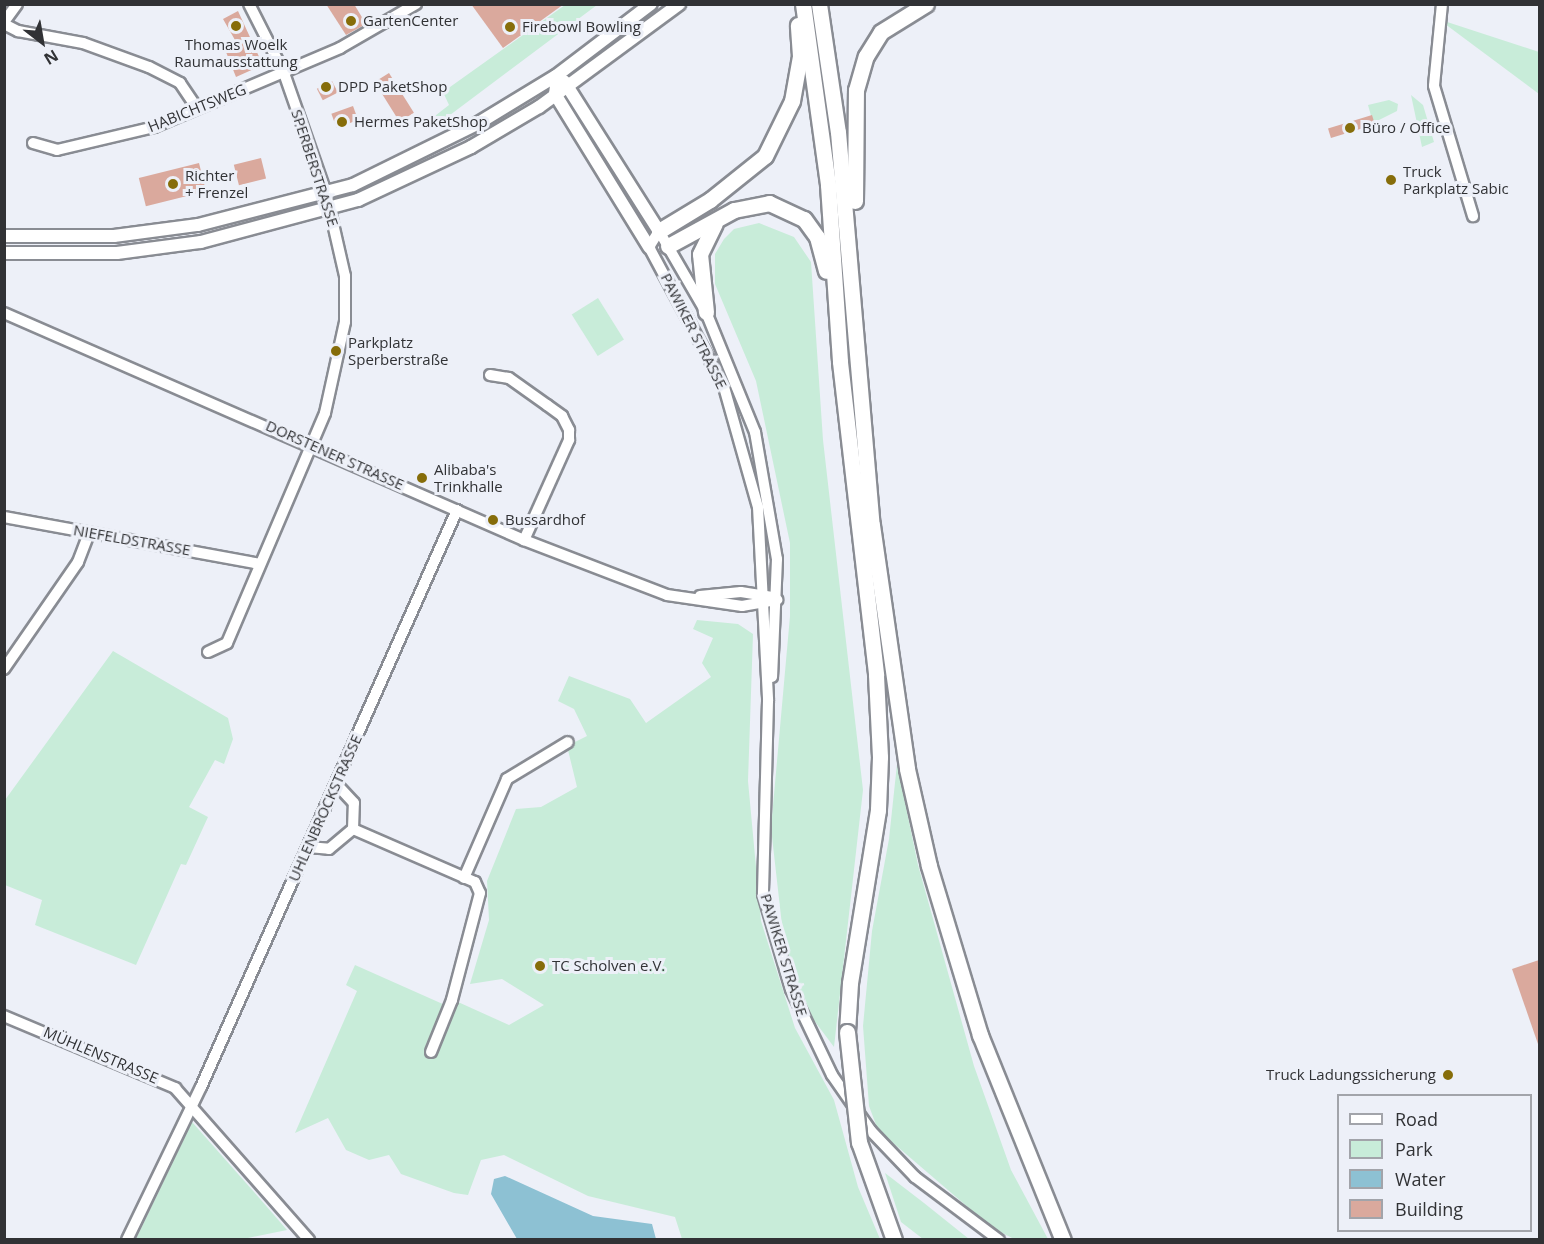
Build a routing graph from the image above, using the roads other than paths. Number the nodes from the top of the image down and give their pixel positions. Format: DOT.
graph roads {
  1 [pos="17,4"];
  2 [pos="249,4"];
  3 [pos="416,4"];
  4 [pos="651,4"];
  5 [pos="679,4"];
  6 [pos="795,4"];
  7 [pos="803,4"];
  8 [pos="819,4"];
  9 [pos="926,4"];
  10 [pos="1442,4"];
  11 [pos="4,23"];
  12 [pos="284,73"];
  13 [pos="556,76"];
  14 [pos="569,83"];
  15 [pos="555,94"];
  16 [pos="197,108"];
  17 [pos="33,144"];
  18 [pos="326,193"];
  19 [pos="331,210"];
  20 [pos="1473,216"];
  21 [pos="720,217"];
  22 [pos="659,231"];
  23 [pos="4,236"];
  24 [pos="668,246"];
  25 [pos="649,247"];
  26 [pos="4,254"];
  27 [pos="853,279"];
  28 [pos="706,312"];
  29 [pos="4,313"];
  30 [pos="840,362"];
  31 [pos="490,375"];
  32 [pos="310,443"];
  33 [pos="457,510"];
  34 [pos="4,517"];
  35 [pos="89,532"];
  36 [pos="524,540"];
  37 [pos="259,564"];
  38 [pos="765,600"];
  39 [pos="777,600"];
  40 [pos="208,652"];
  41 [pos="4,669"];
  42 [pos="768,701"];
  43 [pos="568,742"];
  44 [pos="336,784"];
  45 [pos="353,829"];
  46 [pos="308,847"];
  47 [pos="464,878"];
  48 [pos="4,1016"];
  49 [pos="431,1052"];
  50 [pos="191,1104"];
  51 [pos="127,1239"];
  52 [pos="309,1239"];
  53 [pos="894,1239"];
  54 [pos="999,1239"];
  55 [pos="1063,1239"];
  1 -- 11 [label="street"];
  2 -- 12 [label="street, SPERBERSTRASSE"];
  3 -- 12 [label="street, HABICHTSWEG"];
  4 -- 13 [label="main road"];
  5 -- 14 [label="main road"];
  6 -- 22 [label="highway"];
  7 -- 30 [label="highway"];
  8 -- 27 [label="highway"];
  9 -- 27 [label="highway"];
  10 -- 20 [label="street"];
  11 -- 16 [label="street"];
  12 -- 16 [label="street, HABICHTSWEG"];
  12 -- 18 [label="street, SPERBERSTRASSE"];
  13 -- 14 [label="main road"];
  13 -- 15 [label="main road"];
  13 -- 18 [label="main road"];
  14 -- 15 [label="main road"];
  14 -- 22 [label="main road, PAWIKER STRASSE"];
  15 -- 19 [label="main road"];
  15 -- 25 [label="main road, PAWIKER STRASSE"];
  16 -- 17 [label="street, HABICHTSWEG"];
  18 -- 19 [label="street, SPERBERSTRASSE"];
  18 -- 23 [label="main road"];
  19 -- 26 [label="main road"];
  19 -- 32 [label="street, SPERBERSTRASSE"];
  21 -- 24 [label="highway"];
  21 -- 28 [label="highway"];
  21 -- 30 [label="highway"];
  22 -- 24 [label="street, PAWIKER STRASSE"];
  22 -- 25 [label="street"];
  24 -- 25 [label="street"];
  24 -- 28 [label="street, PAWIKER STRASSE"];
  25 -- 38 [label="street, PAWIKER STRASSE"];
  27 -- 55 [label="highway"];
  28 -- 39 [label="street, PAWIKER STRASSE"];
  29 -- 32 [label="street, DORSTENER STRASSE"];
  30 -- 53 [label="highway, bridge"];
  31 -- 36 [label="street"];
  32 -- 33 [label="street, DORSTENER STRASSE"];
  32 -- 37 [label="street"];
  33 -- 36 [label="street, DORSTENER STRASSE"];
  33 -- 44 [label="street, UHLENBROCKSTRASSE"];
  34 -- 35 [label="street, NIEFELDSTRASSE"];
  35 -- 37 [label="street, NIEFELDSTRASSE"];
  35 -- 41 [label="street"];
  36 -- 38 [label="street, DORSTENER STRASSE"];
  37 -- 40 [label="street"];
  38 -- 39 [label="street, DORSTENER STRASSE"];
  38 -- 42 [label="street, PAWIKER STRASSE"];
  39 -- 42 [label="street, PAWIKER STRASSE"];
  42 -- 54 [label="street, PAWIKER STRASSE"];
  43 -- 47 [label="street"];
  44 -- 45 [label="street"];
  44 -- 46 [label="street, UHLENBROCKSTRASSE"];
  45 -- 46 [label="street"];
  45 -- 47 [label="street"];
  46 -- 50 [label="street, UHLENBROCKSTRASSE"];
  47 -- 49 [label="street"];
  48 -- 50 [label="street, MÜHLENSTRASSE"];
  50 -- 51 [label="street, UHLENBROCKSTRASSE"];
  50 -- 52 [label="street, MÜHLENSTRASSE"];
}
